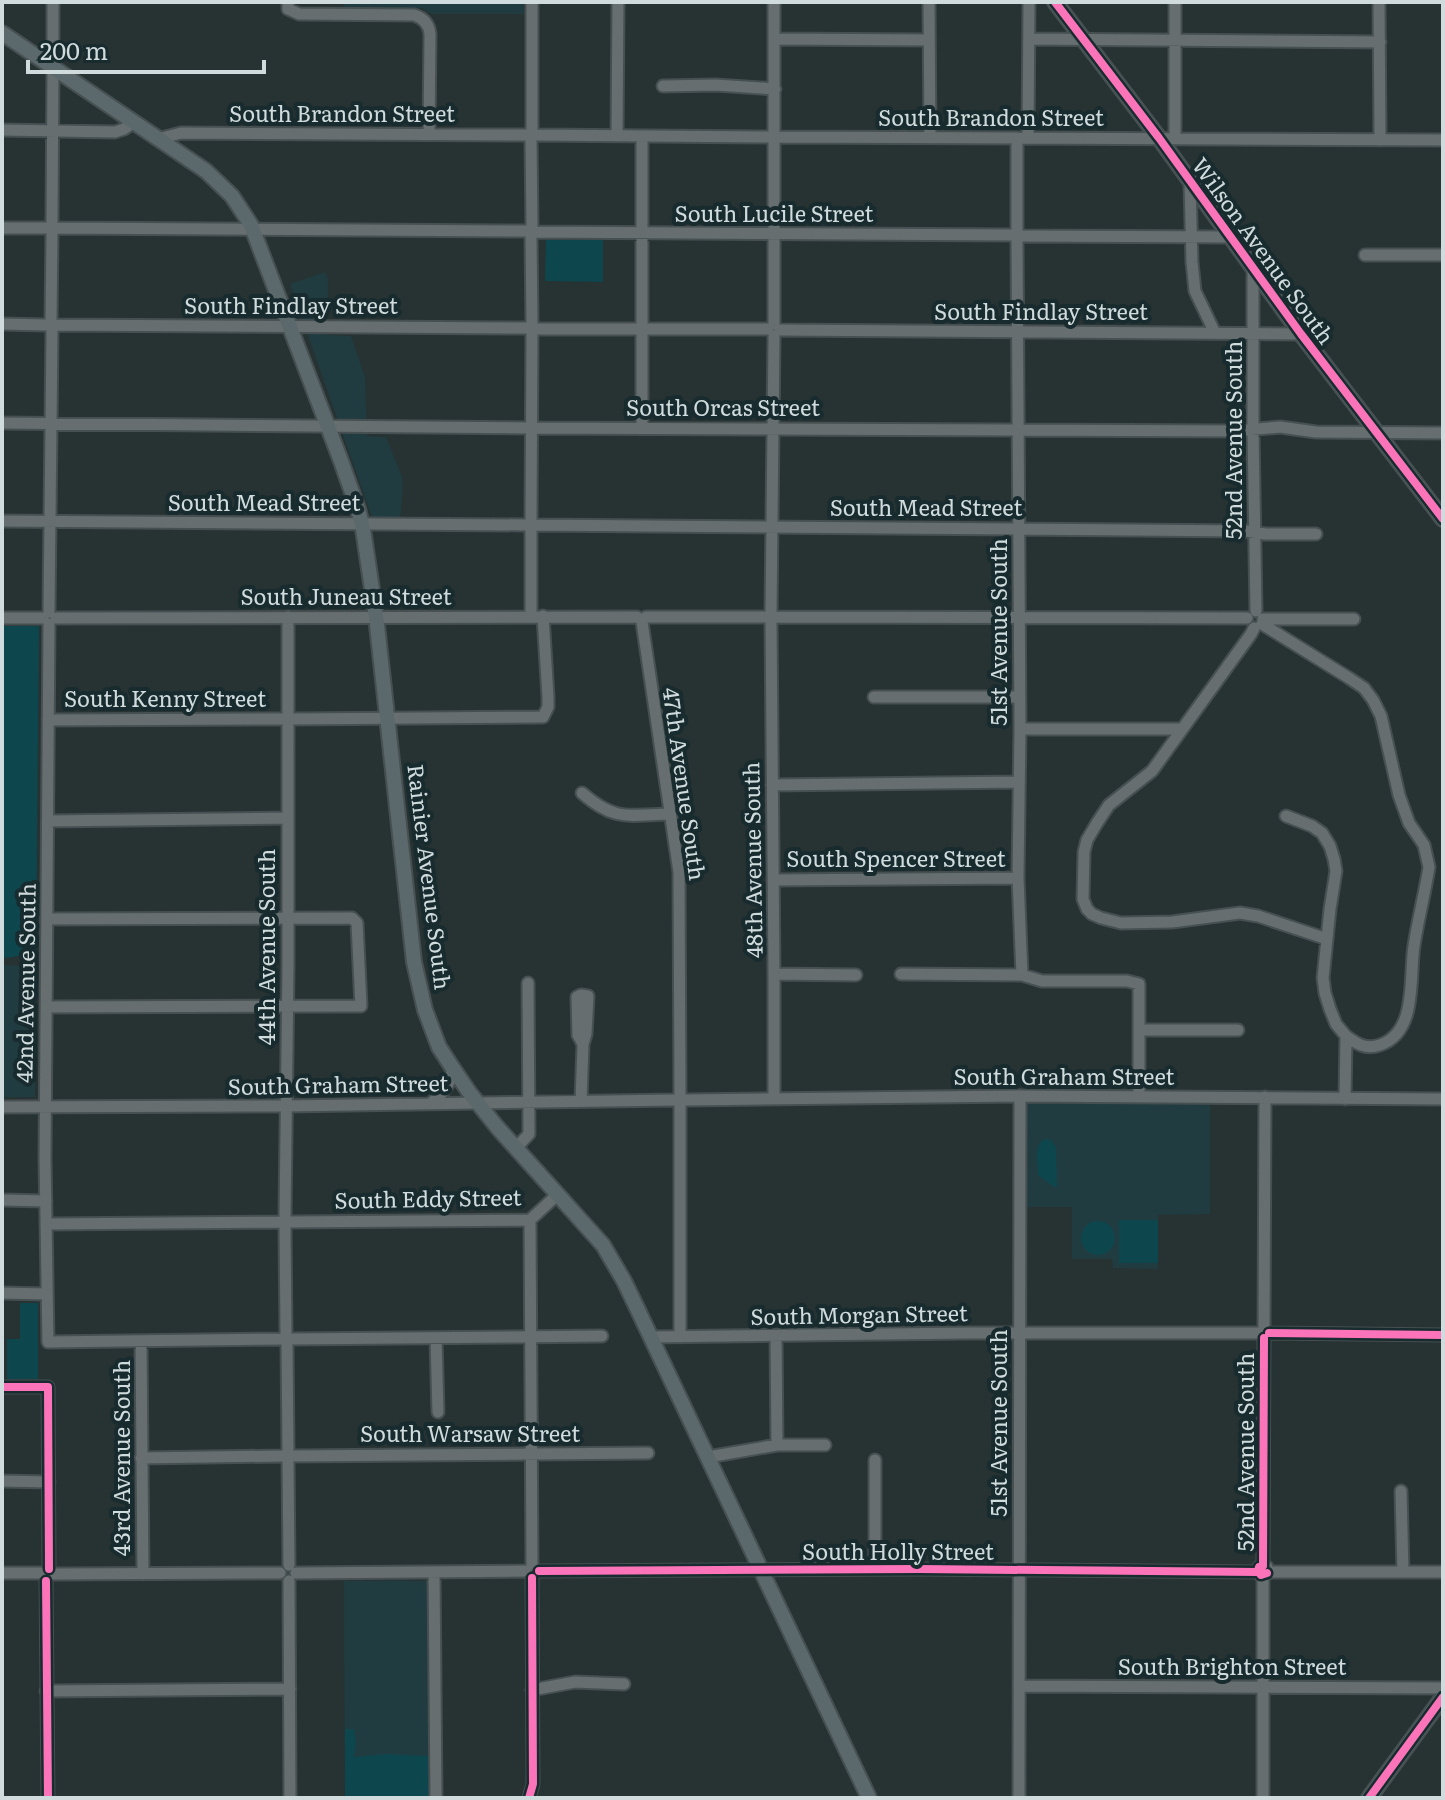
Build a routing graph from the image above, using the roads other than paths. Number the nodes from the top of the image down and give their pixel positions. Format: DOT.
graph roads {
  1 [pos="53,2"];
  2 [pos="288,2"];
  3 [pos="532,2"];
  4 [pos="618,2"];
  5 [pos="774,2"];
  6 [pos="929,2"];
  7 [pos="1029,2"];
  8 [pos="1055,2"];
  9 [pos="1175,2"];
  10 [pos="1379,2"];
  11 [pos="2,33"];
  12 [pos="775,39"];
  13 [pos="1029,39"];
  14 [pos="929,40"];
  15 [pos="1085,40"];
  16 [pos="1175,42"];
  17 [pos="1380,42"];
  18 [pos="48,63"];
  19 [pos="663,86"];
  20 [pos="775,89"];
  21 [pos="134,122"];
  22 [pos="2,130"];
  23 [pos="53,131"];
  24 [pos="429,135"];
  25 [pos="532,135"];
  26 [pos="617,136"];
  27 [pos="642,136"];
  28 [pos="774,137"];
  29 [pos="930,138"];
  30 [pos="1023,138"];
  31 [pos="1159,138"];
  32 [pos="158,139"];
  33 [pos="1175,139"];
  34 [pos="1380,140"];
  35 [pos="1443,140"];
  36 [pos="1190,183"];
  37 [pos="2,228"];
  38 [pos="52,228"];
  39 [pos="253,229"];
  40 [pos="531,232"];
  41 [pos="643,234"];
  42 [pos="774,234"];
  43 [pos="1017,235"];
  44 [pos="1191,237"];
  45 [pos="1231,237"];
  46 [pos="1365,255"];
  47 [pos="1443,255"];
  48 [pos="1253,268"];
  49 [pos="2,324"];
  50 [pos="51,325"];
  51 [pos="290,326"];
  52 [pos="532,329"];
  53 [pos="642,329"];
  54 [pos="774,330"];
  55 [pos="1018,332"];
  56 [pos="1215,333"];
  57 [pos="1254,333"];
  58 [pos="1301,334"];
  59 [pos="2,423"];
  60 [pos="52,423"];
  61 [pos="328,425"];
  62 [pos="531,428"];
  63 [pos="642,428"];
  64 [pos="774,428"];
  65 [pos="1019,430"];
  66 [pos="1253,430"];
  67 [pos="1377,433"];
  68 [pos="1443,433"];
  69 [pos="1443,519"];
  70 [pos="2,521"];
  71 [pos="50,522"];
  72 [pos="362,524"];
  73 [pos="531,525"];
  74 [pos="771,527"];
  75 [pos="1019,529"];
  76 [pos="1255,533"];
  77 [pos="1316,534"];
  78 [pos="376,616"];
  79 [pos="537,616"];
  80 [pos="288,617"];
  81 [pos="771,617"];
  82 [pos="1019,617"];
  83 [pos="2,618"];
  84 [pos="49,618"];
  85 [pos="642,619"];
  86 [pos="1354,619"];
  87 [pos="1256,620"];
  88 [pos="874,697"];
  89 [pos="1020,697"];
  90 [pos="386,719"];
  91 [pos="48,720"];
  92 [pos="288,720"];
  93 [pos="1020,729"];
  94 [pos="1182,729"];
  95 [pos="1019,782"];
  96 [pos="772,785"];
  97 [pos="582,793"];
  98 [pos="670,814"];
  99 [pos="1286,816"];
  100 [pos="288,818"];
  101 [pos="48,821"];
  102 [pos="1018,878"];
  103 [pos="773,880"];
  104 [pos="47,919"];
  105 [pos="287,919"];
  106 [pos="1327,939"];
  107 [pos="774,974"];
  108 [pos="901,974"];
  109 [pos="856,975"];
  110 [pos="1022,975"];
  111 [pos="528,983"];
  112 [pos="287,1006"];
  113 [pos="47,1007"];
  114 [pos="1139,1030"];
  115 [pos="1238,1030"];
  116 [pos="1346,1036"];
  117 [pos="583,1044"];
  118 [pos="453,1068"];
  119 [pos="1020,1096"];
  120 [pos="1139,1097"];
  121 [pos="1265,1097"];
  122 [pos="774,1099"];
  123 [pos="1345,1099"];
  124 [pos="1443,1099"];
  125 [pos="680,1100"];
  126 [pos="581,1101"];
  127 [pos="529,1102"];
  128 [pos="477,1103"];
  129 [pos="430,1104"];
  130 [pos="286,1106"];
  131 [pos="2,1107"];
  132 [pos="45,1108"];
  133 [pos="516,1148"];
  134 [pos="558,1194"];
  135 [pos="2,1200"];
  136 [pos="46,1201"];
  137 [pos="530,1220"];
  138 [pos="285,1222"];
  139 [pos="46,1224"];
  140 [pos="2,1293"];
  141 [pos="47,1294"];
  142 [pos="1020,1334"];
  143 [pos="1264,1334"];
  144 [pos="1443,1335"];
  145 [pos="602,1336"];
  146 [pos="776,1336"];
  147 [pos="531,1337"];
  148 [pos="651,1337"];
  149 [pos="680,1337"];
  150 [pos="436,1338"];
  151 [pos="286,1339"];
  152 [pos="141,1341"];
  153 [pos="2,1387"];
  154 [pos="438,1412"];
  155 [pos="777,1445"];
  156 [pos="825,1445"];
  157 [pos="532,1453"];
  158 [pos="648,1453"];
  159 [pos="288,1456"];
  160 [pos="708,1457"];
  161 [pos="141,1458"];
  162 [pos="875,1460"];
  163 [pos="2,1481"];
  164 [pos="49,1482"];
  165 [pos="1401,1491"];
  166 [pos="875,1569"];
  167 [pos="1019,1569"];
  168 [pos="532,1571"];
  169 [pos="762,1571"];
  170 [pos="1263,1571"];
  171 [pos="434,1572"];
  172 [pos="1403,1572"];
  173 [pos="1443,1572"];
  174 [pos="2,1573"];
  175 [pos="288,1573"];
  176 [pos="47,1574"];
  177 [pos="143,1574"];
  178 [pos="624,1684"];
  179 [pos="1021,1686"];
  180 [pos="1263,1686"];
  181 [pos="1443,1688"];
  182 [pos="290,1689"];
  183 [pos="532,1690"];
  184 [pos="46,1691"];
  185 [pos="1443,1697"];
  186 [pos="48,1798"];
  187 [pos="290,1798"];
  188 [pos="436,1798"];
  189 [pos="530,1798"];
  190 [pos="869,1798"];
  191 [pos="1019,1798"];
  192 [pos="1263,1798"];
  193 [pos="1369,1798"];
  1 -- 18 [label="street, 42nd Avenue South"];
  2 -- 24 [label="street"];
  3 -- 25 [label="street"];
  4 -- 26 [label="street"];
  5 -- 12 [label="street, 48th Avenue South"];
  6 -- 14 [label="street"];
  7 -- 13 [label="street, 51st Avenue South"];
  8 -- 15 [label="main road, Wilson Avenue South"];
  9 -- 16 [label="street"];
  10 -- 17 [label="street"];
  11 -- 18 [label="main road, Rainier Avenue South"];
  12 -- 14 [label="street"];
  12 -- 20 [label="street, 48th Avenue South"];
  13 -- 15 [label="street"];
  13 -- 30 [label="street, 51st Avenue South"];
  14 -- 29 [label="street"];
  15 -- 16 [label="street"];
  15 -- 31 [label="main road, Wilson Avenue South"];
  16 -- 17 [label="street"];
  16 -- 33 [label="street"];
  17 -- 34 [label="street"];
  18 -- 21 [label="main road, Rainier Avenue South"];
  18 -- 23 [label="street, 42nd Avenue South"];
  19 -- 20 [label="street"];
  20 -- 28 [label="street, 48th Avenue South"];
  21 -- 23 [label="street"];
  21 -- 32 [label="main road, Rainier Avenue South"];
  22 -- 23 [label="street"];
  23 -- 38 [label="street, 42nd Avenue South"];
  24 -- 25 [label="street, South Brandon Street"];
  24 -- 32 [label="street, South Brandon Street"];
  25 -- 26 [label="street, South Brandon Street"];
  25 -- 40 [label="street"];
  26 -- 27 [label="street, South Brandon Street"];
  27 -- 28 [label="street, South Brandon Street"];
  27 -- 41 [label="street"];
  28 -- 29 [label="street, South Brandon Street"];
  28 -- 42 [label="street, 48th Avenue South"];
  29 -- 30 [label="street, South Brandon Street"];
  30 -- 31 [label="street, South Brandon Street"];
  30 -- 43 [label="street, 51st Avenue South"];
  31 -- 33 [label="street, South Brandon Street"];
  31 -- 36 [label="main road, Wilson Avenue South"];
  32 -- 39 [label="main road, Rainier Avenue South"];
  33 -- 34 [label="street, South Brandon Street"];
  34 -- 35 [label="street, South Brandon Street"];
  36 -- 44 [label="street"];
  36 -- 45 [label="main road, Wilson Avenue South"];
  37 -- 38 [label="street, South Lucile Street"];
  38 -- 39 [label="street, South Lucile Street"];
  38 -- 50 [label="street, 42nd Avenue South"];
  39 -- 40 [label="street, South Lucile Street"];
  39 -- 51 [label="main road, Rainier Avenue South"];
  40 -- 41 [label="street, South Lucile Street"];
  40 -- 52 [label="street"];
  41 -- 42 [label="street, South Lucile Street"];
  41 -- 53 [label="street"];
  42 -- 43 [label="street, South Lucile Street"];
  42 -- 54 [label="street, 48th Avenue South"];
  43 -- 44 [label="street, South Lucile Street"];
  43 -- 55 [label="street, 51st Avenue South"];
  44 -- 45 [label="street, South Lucile Street"];
  44 -- 56 [label="street"];
  45 -- 48 [label="main road, Wilson Avenue South"];
  46 -- 47 [label="street"];
  48 -- 57 [label="street, 52nd Avenue South"];
  48 -- 58 [label="main road, Wilson Avenue South"];
  49 -- 50 [label="street, South Findlay Street"];
  50 -- 51 [label="street, South Findlay Street"];
  50 -- 60 [label="street, 42nd Avenue South"];
  51 -- 52 [label="street, South Findlay Street"];
  51 -- 61 [label="main road, Rainier Avenue South"];
  52 -- 53 [label="street, South Findlay Street"];
  52 -- 62 [label="street"];
  53 -- 54 [label="street, South Findlay Street"];
  53 -- 63 [label="street"];
  54 -- 55 [label="street, South Findlay Street"];
  54 -- 64 [label="street, 48th Avenue South"];
  55 -- 56 [label="street, South Findlay Street"];
  55 -- 65 [label="street, 51st Avenue South"];
  56 -- 57 [label="street, South Findlay Street"];
  57 -- 58 [label="street, South Findlay Street"];
  57 -- 66 [label="street, 52nd Avenue South"];
  58 -- 67 [label="main road, Wilson Avenue South"];
  59 -- 60 [label="street, South Orcas Street"];
  60 -- 61 [label="street, South Orcas Street"];
  60 -- 71 [label="street, 42nd Avenue South"];
  61 -- 62 [label="street, South Orcas Street"];
  61 -- 72 [label="main road, Rainier Avenue South"];
  62 -- 63 [label="street, South Orcas Street"];
  62 -- 73 [label="street"];
  63 -- 64 [label="street, South Orcas Street"];
  64 -- 65 [label="street, South Orcas Street"];
  64 -- 74 [label="street, 48th Avenue South"];
  65 -- 66 [label="street, South Orcas Street"];
  65 -- 75 [label="street, 51st Avenue South"];
  66 -- 67 [label="street, South Orcas Street"];
  66 -- 76 [label="street, 52nd Avenue South"];
  67 -- 68 [label="street, South Orcas Street"];
  67 -- 69 [label="main road, Wilson Avenue South"];
  70 -- 71 [label="street, South Mead Street"];
  71 -- 72 [label="street, South Mead Street"];
  71 -- 84 [label="street, 42nd Avenue South"];
  72 -- 73 [label="street, South Mead Street"];
  72 -- 78 [label="main road, Rainier Avenue South"];
  73 -- 74 [label="street, South Mead Street"];
  73 -- 79 [label="street"];
  74 -- 75 [label="street, South Mead Street"];
  74 -- 81 [label="street, 48th Avenue South"];
  75 -- 76 [label="street, South Mead Street"];
  75 -- 82 [label="street, 51st Avenue South"];
  76 -- 77 [label="street, South Mead Street"];
  76 -- 87 [label="street, 52nd Avenue South"];
  78 -- 79 [label="street, South Juneau Street"];
  78 -- 80 [label="street, South Juneau Street"];
  78 -- 90 [label="main road, Rainier Avenue South"];
  79 -- 85 [label="street, South Juneau Street"];
  79 -- 90 [label="street, South Kenny Street"];
  80 -- 84 [label="street, South Juneau Street"];
  80 -- 92 [label="street, 44th Avenue South"];
  81 -- 82 [label="street, South Juneau Street"];
  81 -- 85 [label="street, South Juneau Street"];
  81 -- 96 [label="street, 48th Avenue South"];
  82 -- 87 [label="street, South Juneau Street"];
  82 -- 89 [label="street, 51st Avenue South"];
  83 -- 84 [label="street, South Juneau Street"];
  84 -- 91 [label="street, 42nd Avenue South"];
  85 -- 98 [label="street, 47th Avenue South"];
  86 -- 87 [label="street, South Juneau Street"];
  87 -- 94 [label="street"];
  87 -- 116 [label="street"];
  88 -- 89 [label="street"];
  89 -- 93 [label="street, 51st Avenue South"];
  90 -- 92 [label="street, South Kenny Street"];
  90 -- 118 [label="main road, Rainier Avenue South"];
  91 -- 92 [label="street, South Kenny Street"];
  91 -- 101 [label="street, 42nd Avenue South"];
  92 -- 100 [label="street, 44th Avenue South"];
  93 -- 94 [label="street"];
  93 -- 95 [label="street, 51st Avenue South"];
  94 -- 106 [label="street"];
  95 -- 96 [label="street"];
  95 -- 102 [label="street, 51st Avenue South"];
  96 -- 103 [label="street, 48th Avenue South"];
  97 -- 98 [label="street"];
  98 -- 125 [label="street, 47th Avenue South"];
  99 -- 106 [label="street"];
  100 -- 101 [label="street"];
  100 -- 105 [label="street, 44th Avenue South"];
  101 -- 104 [label="street, 42nd Avenue South"];
  102 -- 103 [label="street, South Spencer Street"];
  102 -- 110 [label="street, 51st Avenue South"];
  103 -- 107 [label="street, 48th Avenue South"];
  104 -- 105 [label="street"];
  104 -- 113 [label="street, 42nd Avenue South"];
  105 -- 112 [label="street, 44th Avenue South"];
  105 -- 112 [label="street"];
  106 -- 116 [label="street"];
  107 -- 109 [label="street"];
  107 -- 122 [label="street, 48th Avenue South"];
  108 -- 110 [label="street"];
  110 -- 114 [label="street"];
  111 -- 127 [label="street"];
  112 -- 113 [label="street"];
  112 -- 130 [label="street, 44th Avenue South"];
  113 -- 132 [label="street, 42nd Avenue South"];
  114 -- 115 [label="street"];
  114 -- 120 [label="street"];
  116 -- 123 [label="street"];
  117 -- 126 [label="street"];
  118 -- 128 [label="main road, Rainier Avenue South"];
  118 -- 129 [label="street"];
  119 -- 120 [label="street, South Graham Street"];
  119 -- 122 [label="street, South Graham Street"];
  119 -- 142 [label="street, 51st Avenue South"];
  120 -- 121 [label="street, South Graham Street"];
  121 -- 123 [label="street, South Graham Street"];
  121 -- 143 [label="street, 52nd Avenue South"];
  122 -- 125 [label="street, South Graham Street"];
  123 -- 124 [label="street, South Graham Street"];
  125 -- 126 [label="street, South Graham Street"];
  125 -- 149 [label="street, 47th Avenue South"];
  126 -- 127 [label="street, South Graham Street"];
  127 -- 128 [label="street, South Graham Street"];
  127 -- 133 [label="street"];
  128 -- 129 [label="street, South Graham Street"];
  128 -- 133 [label="main road, Rainier Avenue South"];
  129 -- 130 [label="street, South Graham Street"];
  130 -- 132 [label="street, South Graham Street"];
  130 -- 138 [label="street, 44th Avenue South"];
  131 -- 132 [label="street, South Graham Street"];
  132 -- 136 [label="street, 42nd Avenue South"];
  133 -- 134 [label="main road, Rainier Avenue South"];
  134 -- 137 [label="street, South Eddy Street"];
  134 -- 148 [label="main road, Rainier Avenue South"];
  135 -- 136 [label="street"];
  136 -- 139 [label="street, 42nd Avenue South"];
  137 -- 138 [label="street, South Eddy Street"];
  137 -- 147 [label="street"];
  138 -- 139 [label="street, South Eddy Street"];
  138 -- 151 [label="street, 44th Avenue South"];
  139 -- 141 [label="street, 42nd Avenue South"];
  140 -- 141 [label="street"];
  141 -- 152 [label="street, 42nd Avenue South"];
  142 -- 143 [label="street, South Morgan Street"];
  142 -- 146 [label="street, South Morgan Street"];
  142 -- 167 [label="street, 51st Avenue South"];
  143 -- 144 [label="street, South Morgan Street"];
  143 -- 170 [label="street, 52nd Avenue South"];
  145 -- 147 [label="street"];
  146 -- 149 [label="street, South Morgan Street"];
  146 -- 155 [label="street"];
  147 -- 150 [label="street"];
  147 -- 157 [label="street"];
  148 -- 149 [label="street, South Morgan Street"];
  148 -- 160 [label="main road, Rainier Avenue South"];
  150 -- 151 [label="street"];
  150 -- 154 [label="street"];
  151 -- 152 [label="street"];
  151 -- 159 [label="street, 44th Avenue South"];
  152 -- 161 [label="street, 43rd Avenue South"];
  153 -- 164 [label="street"];
  155 -- 156 [label="street"];
  155 -- 160 [label="street"];
  157 -- 158 [label="street, South Warsaw Street"];
  157 -- 159 [label="street, South Warsaw Street"];
  157 -- 168 [label="street"];
  159 -- 161 [label="street, South Warsaw Street"];
  159 -- 175 [label="street, 44th Avenue South"];
  160 -- 169 [label="main road, Rainier Avenue South"];
  161 -- 177 [label="street, 43rd Avenue South"];
  162 -- 166 [label="street"];
  163 -- 164 [label="street"];
  164 -- 176 [label="street"];
  165 -- 172 [label="street"];
  166 -- 167 [label="street, South Holly Street"];
  166 -- 169 [label="street, South Holly Street"];
  167 -- 170 [label="street, South Holly Street"];
  167 -- 179 [label="street, 51st Avenue South"];
  168 -- 169 [label="street, South Holly Street"];
  168 -- 171 [label="street, South Holly Street"];
  168 -- 183 [label="street"];
  169 -- 190 [label="main road, Rainier Avenue South"];
  170 -- 172 [label="street, South Holly Street"];
  170 -- 180 [label="street, 52nd Avenue South"];
  171 -- 175 [label="street, South Holly Street"];
  171 -- 188 [label="street"];
  172 -- 173 [label="street, South Holly Street"];
  174 -- 176 [label="street, South Holly Street"];
  175 -- 177 [label="street, South Holly Street"];
  175 -- 182 [label="street, 44th Avenue South"];
  176 -- 177 [label="street, South Holly Street"];
  176 -- 184 [label="street"];
  178 -- 183 [label="street"];
  179 -- 180 [label="street, South Brighton Street"];
  179 -- 191 [label="street, 51st Avenue South"];
  180 -- 181 [label="street, South Brighton Street"];
  180 -- 192 [label="street, 52nd Avenue South"];
  182 -- 184 [label="street"];
  182 -- 187 [label="street, 44th Avenue South"];
  183 -- 189 [label="street"];
  184 -- 186 [label="street"];
  185 -- 193 [label="main road"];
}
